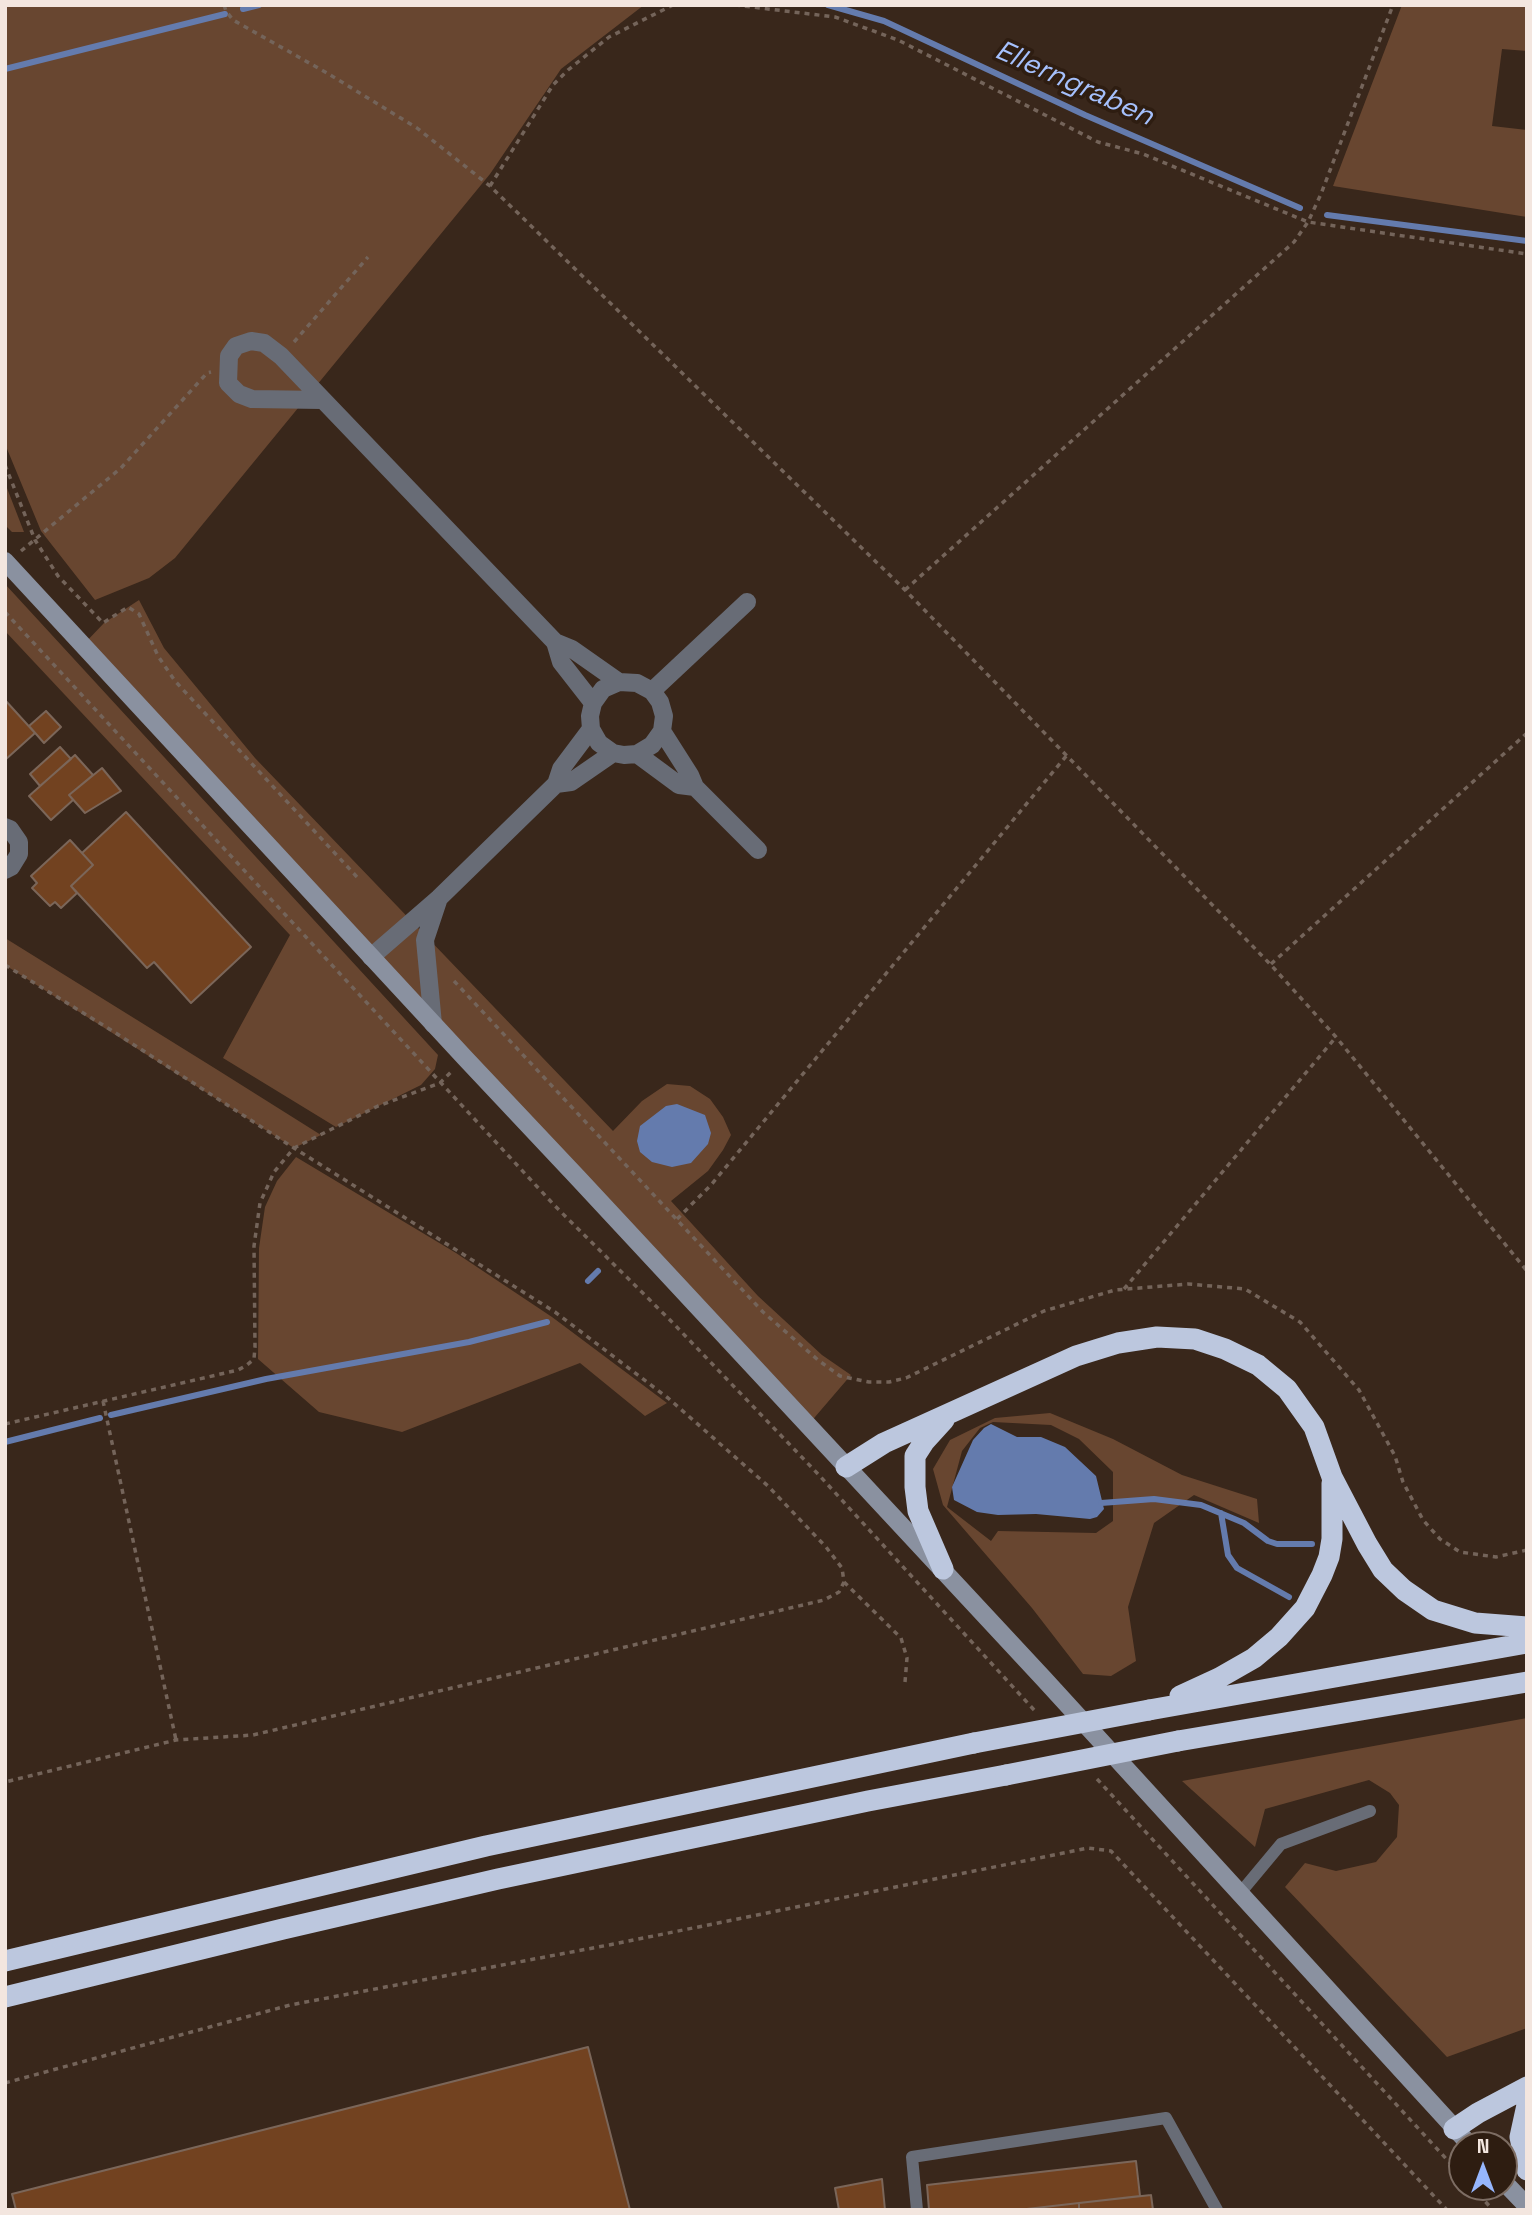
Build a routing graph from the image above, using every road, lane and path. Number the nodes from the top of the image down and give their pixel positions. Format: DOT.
graph roads {
  1 [pos="224,5"];
  2 [pos="673,5"];
  3 [pos="735,5"];
  4 [pos="1393,5"];
  5 [pos="490,186"];
  6 [pos="1308,222"];
  7 [pos="1527,254"];
  8 [pos="368,257"];
  9 [pos="281,356"];
  10 [pos="227,369"];
  11 [pos="321,400"];
  12 [pos="5,465"];
  13 [pos="35,540"];
  14 [pos="6,562"];
  15 [pos="905,590"];
  16 [pos="747,602"];
  17 [pos="5,612"];
  18 [pos="555,642"];
  19 [pos="619,682"];
  20 [pos="652,691"];
  21 [pos="593,704"];
  22 [pos="591,729"];
  23 [pos="662,730"];
  24 [pos="1527,733"];
  25 [pos="612,752"];
  26 [pos="637,754"];
  27 [pos="1067,755"];
  28 [pos="556,783"];
  29 [pos="695,788"];
  30 [pos="5,827"];
  31 [pos="758,850"];
  32 [pos="5,870"];
  33 [pos="357,877"];
  34 [pos="439,898"];
  35 [pos="371,957"];
  36 [pos="5,965"];
  37 [pos="1271,965"];
  38 [pos="454,981"];
  39 [pos="433,1024"];
  40 [pos="1336,1037"];
  41 [pos="464,1058"];
  42 [pos="440,1083"];
  43 [pos="294,1148"];
  44 [pos="677,1219"];
  45 [pos="1527,1270"];
  46 [pos="1124,1289"];
  47 [pos="103,1401"];
  48 [pos="953,1411"];
  49 [pos="5,1424"];
  50 [pos="846,1467"];
  51 [pos="1332,1477"];
  52 [pos="1527,1550"];
  53 [pos="943,1569"];
  54 [pos="844,1582"];
  55 [pos="1527,1627"];
  56 [pos="1527,1643"];
  57 [pos="905,1682"];
  58 [pos="1527,1682"];
  59 [pos="1149,1710"];
  60 [pos="1035,1711"];
  61 [pos="176,1740"];
  62 [pos="1092,1773"];
  63 [pos="5,1782"];
  64 [pos="1370,1811"];
  65 [pos="1241,1892"];
  66 [pos="5,1961"];
  67 [pos="5,1997"];
  68 [pos="5,2083"];
  69 [pos="1527,2087"];
  70 [pos="1527,2105"];
  71 [pos="1454,2129"];
  72 [pos="1448,2161"];
  73 [pos="1527,2170"];
  74 [pos="918,2210"];
  75 [pos="1217,2210"];
  76 [pos="1447,2210"];
  1 -- 5 [label="path"];
  2 -- 5 [label="path"];
  3 -- 6 [label="path"];
  4 -- 6 [label="path"];
  5 -- 15 [label="path"];
  6 -- 7 [label="path"];
  6 -- 15 [label="path"];
  8 -- 9 [label="path"];
  9 -- 10 [label="street"];
  9 -- 11 [label="street"];
  10 -- 11 [label="street"];
  10 -- 13 [label="path"];
  11 -- 18 [label="street"];
  12 -- 13 [label="path"];
  13 -- 14 [label="path"];
  13 -- 33 [label="path"];
  14 -- 35 [label="main road"];
  15 -- 27 [label="path"];
  16 -- 20 [label="street"];
  17 -- 42 [label="path"];
  18 -- 19 [label="street"];
  18 -- 21 [label="street"];
  19 -- 20 [label="street"];
  19 -- 21 [label="street"];
  20 -- 23 [label="street"];
  21 -- 22 [label="street"];
  22 -- 25 [label="street"];
  22 -- 28 [label="street"];
  23 -- 26 [label="street"];
  23 -- 29 [label="street"];
  24 -- 37 [label="path"];
  25 -- 26 [label="street"];
  25 -- 28 [label="street"];
  26 -- 29 [label="street"];
  27 -- 37 [label="path"];
  27 -- 44 [label="path"];
  28 -- 34 [label="street"];
  29 -- 31 [label="street"];
  30 -- 32 [label="street"];
  34 -- 35 [label="street"];
  34 -- 39 [label="street"];
  35 -- 39 [label="main road"];
  36 -- 43 [label="path"];
  37 -- 40 [label="path"];
  38 -- 44 [label="path"];
  39 -- 41 [label="main road"];
  40 -- 45 [label="path"];
  40 -- 46 [label="path"];
  41 -- 42 [label="path"];
  41 -- 50 [label="main road"];
  42 -- 43 [label="path"];
  42 -- 60 [label="path"];
  43 -- 47 [label="path"];
  43 -- 54 [label="path"];
  44 -- 46 [label="path"];
  46 -- 52 [label="path"];
  47 -- 49 [label="path"];
  47 -- 61 [label="path"];
  48 -- 50 [label="highway"];
  48 -- 51 [label="highway"];
  48 -- 53 [label="highway"];
  50 -- 53 [label="main road"];
  51 -- 55 [label="highway"];
  51 -- 59 [label="highway"];
  53 -- 65 [label="main road"];
  54 -- 57 [label="path"];
  54 -- 61 [label="path"];
  56 -- 59 [label="highway"];
  58 -- 67 [label="highway, bridge"];
  59 -- 66 [label="highway, bridge"];
  61 -- 63 [label="path"];
  62 -- 72 [label="path"];
  64 -- 65 [label="lane"];
  65 -- 71 [label="main road"];
  68 -- 76 [label="path"];
  69 -- 71 [label="highway"];
  70 -- 73 [label="highway"];
  74 -- 75 [label="lane"];
}
